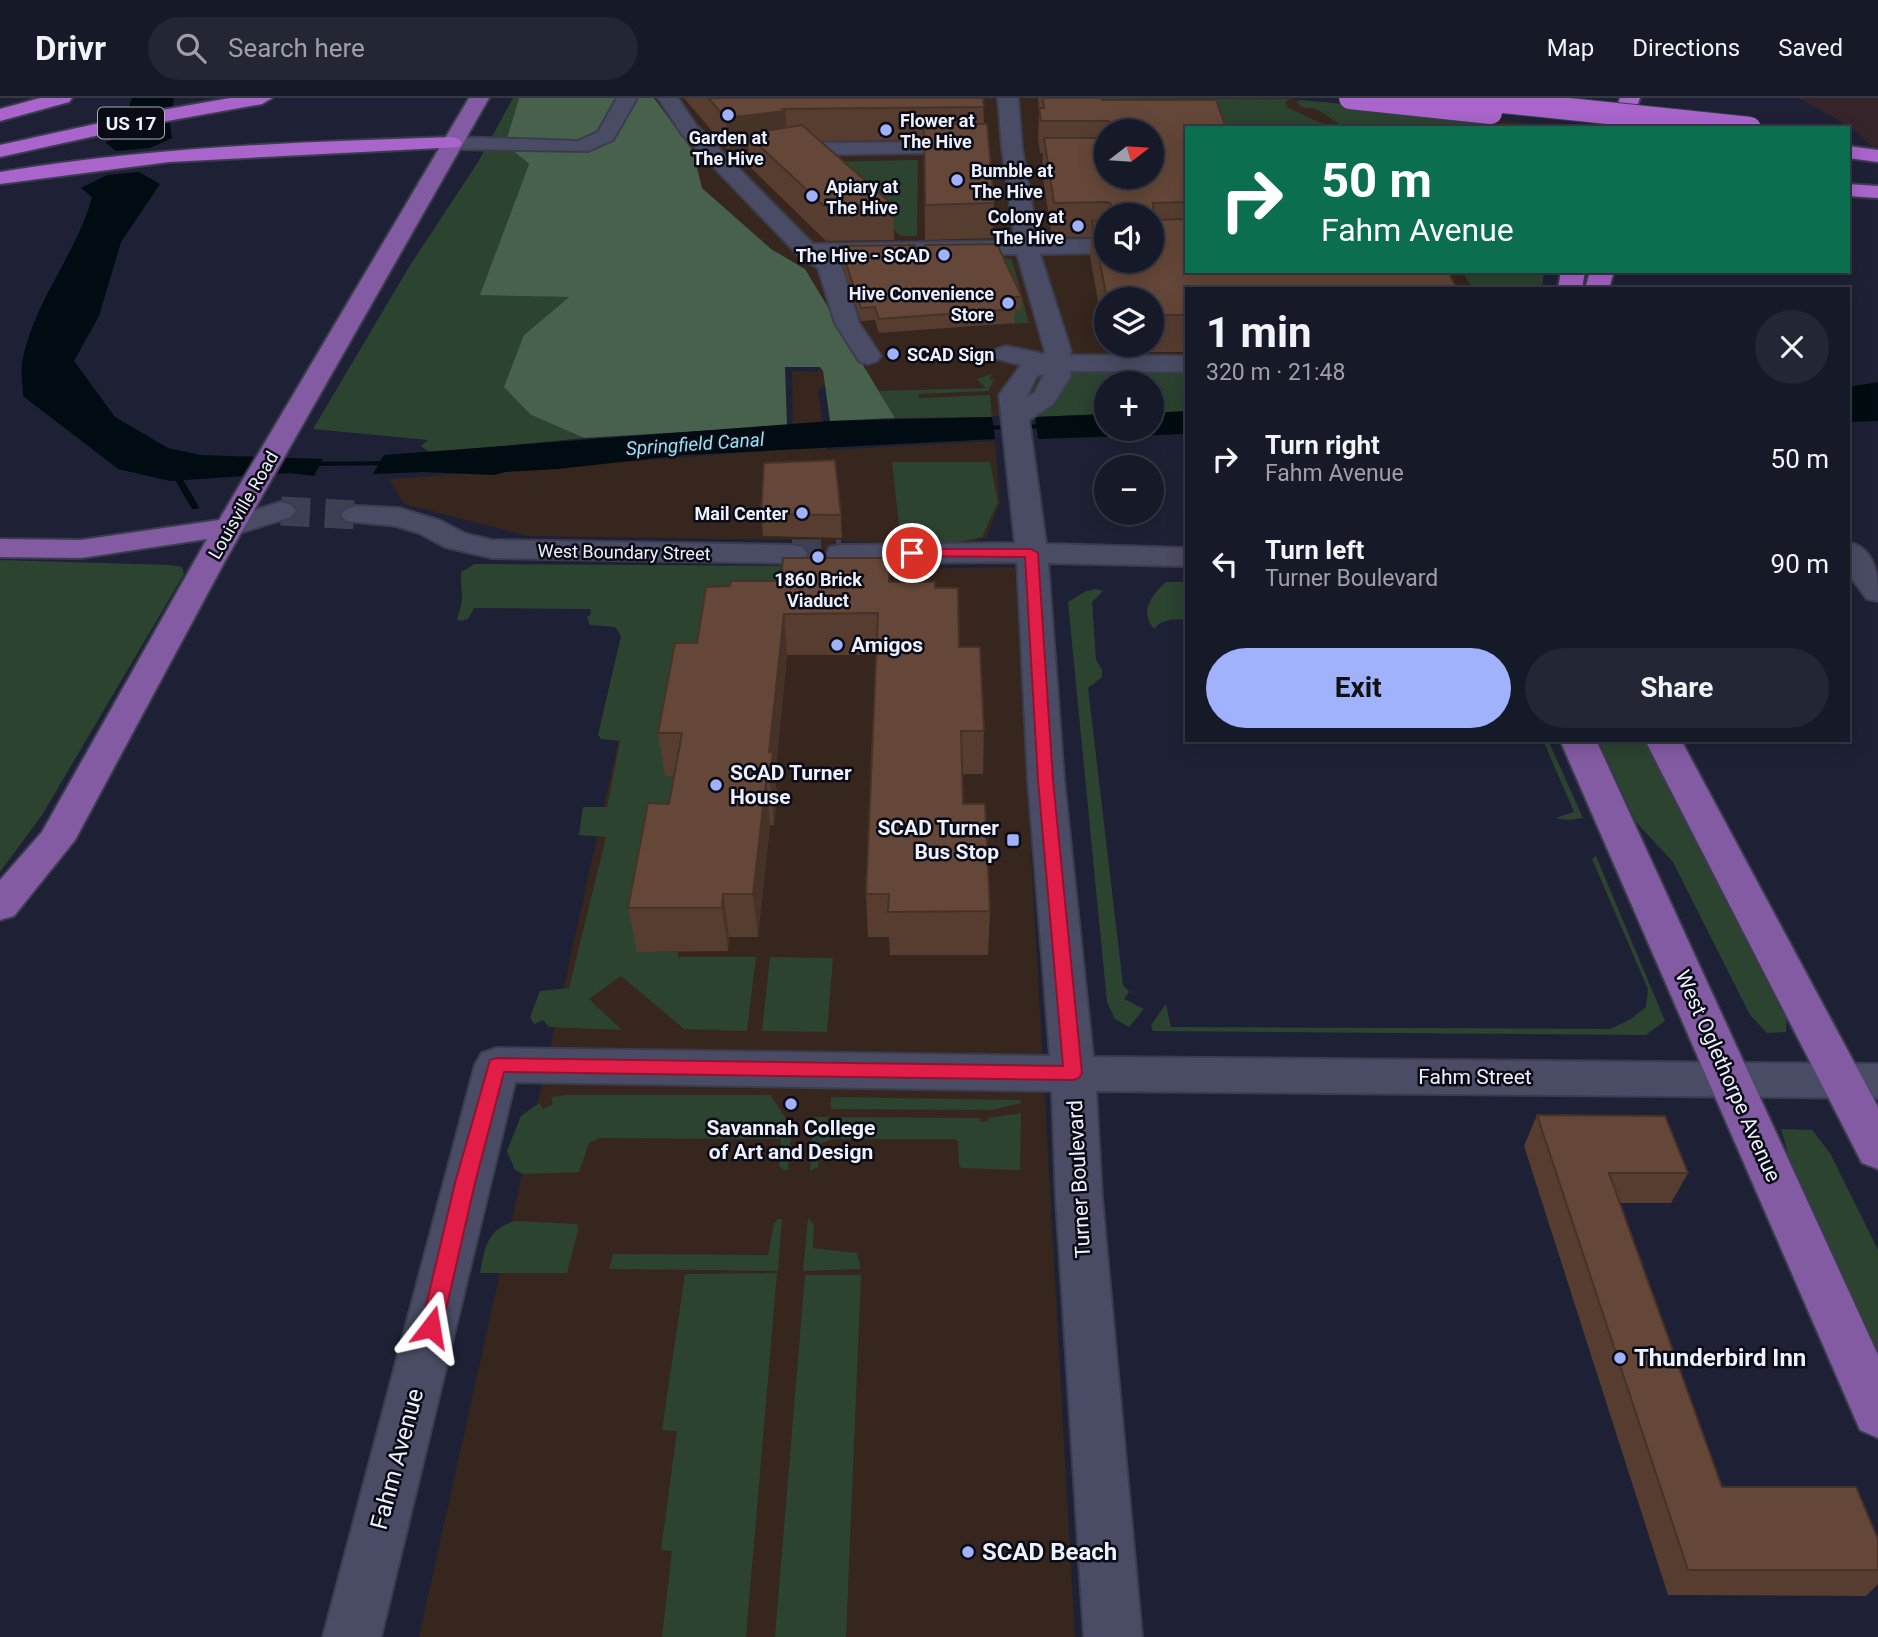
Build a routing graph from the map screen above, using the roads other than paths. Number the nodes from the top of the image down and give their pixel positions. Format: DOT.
graph roads {
  1 [pos="62,98"];
  2 [pos="208,98"];
  3 [pos="262,98"];
  4 [pos="479,98"];
  5 [pos="627,98"];
  6 [pos="668,98"];
  7 [pos="1007,98"];
  8 [pos="1350,98"];
  9 [pos="1464,98"];
  10 [pos="1543,98"];
  11 [pos="1630,98"];
  12 [pos="0,115"];
  13 [pos="1609,126"];
  14 [pos="1620,126"];
  15 [pos="1731,126"];
  16 [pos="1753,126"];
  17 [pos="1850,138"];
  18 [pos="0,139"];
  19 [pos="1878,141"];
  20 [pos="453,143"];
  21 [pos="0,151"];
  22 [pos="1850,152"];
  23 [pos="1878,156"];
  24 [pos="1019,157"];
  25 [pos="722,163"];
  26 [pos="0,178"];
  27 [pos="1850,190"];
  28 [pos="1878,192"];
  29 [pos="1027,246"];
  30 [pos="1094,246"];
  31 [pos="807,251"];
  32 [pos="1006,354"];
  33 [pos="869,356"];
  34 [pos="1053,363"];
  35 [pos="1185,364"];
  36 [pos="276,524"];
  37 [pos="230,527"];
  38 [pos="349,527"];
  39 [pos="0,548"];
  40 [pos="1031,553"];
  41 [pos="792,554"];
  42 [pos="841,554"];
  43 [pos="1185,557"];
  44 [pos="1861,559"];
  45 [pos="1878,592"];
  46 [pos="1579,742"];
  47 [pos="1664,742"];
  48 [pos="0,906"];
  49 [pos="1073,1073"];
  50 [pos="1728,1080"];
  51 [pos="1860,1081"];
  52 [pos="1878,1150"];
  53 [pos="1878,1413"];
  54 [pos="352,1637"];
  55 [pos="1113,1637"];
  1 -- 12 [label="highway"];
  2 -- 18 [label="highway, US 17"];
  3 -- 21 [label="highway, US 17"];
  4 -- 20 [label="main road, Louisville Road"];
  5 -- 20 [label="street"];
  6 -- 25 [label="street"];
  7 -- 24 [label="street"];
  8 -- 13 [label="highway, bridge"];
  9 -- 15 [label="highway, bridge"];
  10 -- 16 [label="highway, bridge"];
  11 -- 14 [label="highway"];
  17 -- 19 [label="highway"];
  20 -- 26 [label="highway"];
  20 -- 37 [label="main road, Louisville Road"];
  22 -- 23 [label="highway"];
  24 -- 25 [label="street"];
  24 -- 29 [label="street"];
  25 -- 31 [label="street"];
  27 -- 28 [label="highway"];
  29 -- 30 [label="street"];
  29 -- 31 [label="street"];
  29 -- 34 [label="street"];
  31 -- 33 [label="street"];
  32 -- 34 [label="street"];
  34 -- 35 [label="street"];
  34 -- 40 [label="street, Turner Boulevard"];
  36 -- 37 [label="street"];
  37 -- 39 [label="main road"];
  37 -- 48 [label="main road, Louisville Road"];
  38 -- 41 [label="street, West Boundary Street"];
  40 -- 42 [label="street"];
  40 -- 43 [label="street"];
  40 -- 49 [label="street, Turner Boulevard"];
  44 -- 45 [label="street"];
  46 -- 50 [label="main road, West Oglethorpe Avenue"];
  47 -- 51 [label="main road"];
  49 -- 50 [label="street, Fahm Street"];
  49 -- 54 [label="street, Fahm Avenue"];
  49 -- 55 [label="street, Turner Boulevard"];
  50 -- 51 [label="street, Fahm Street"];
  50 -- 53 [label="main road, West Oglethorpe Avenue"];
  51 -- 52 [label="main road"];
}
